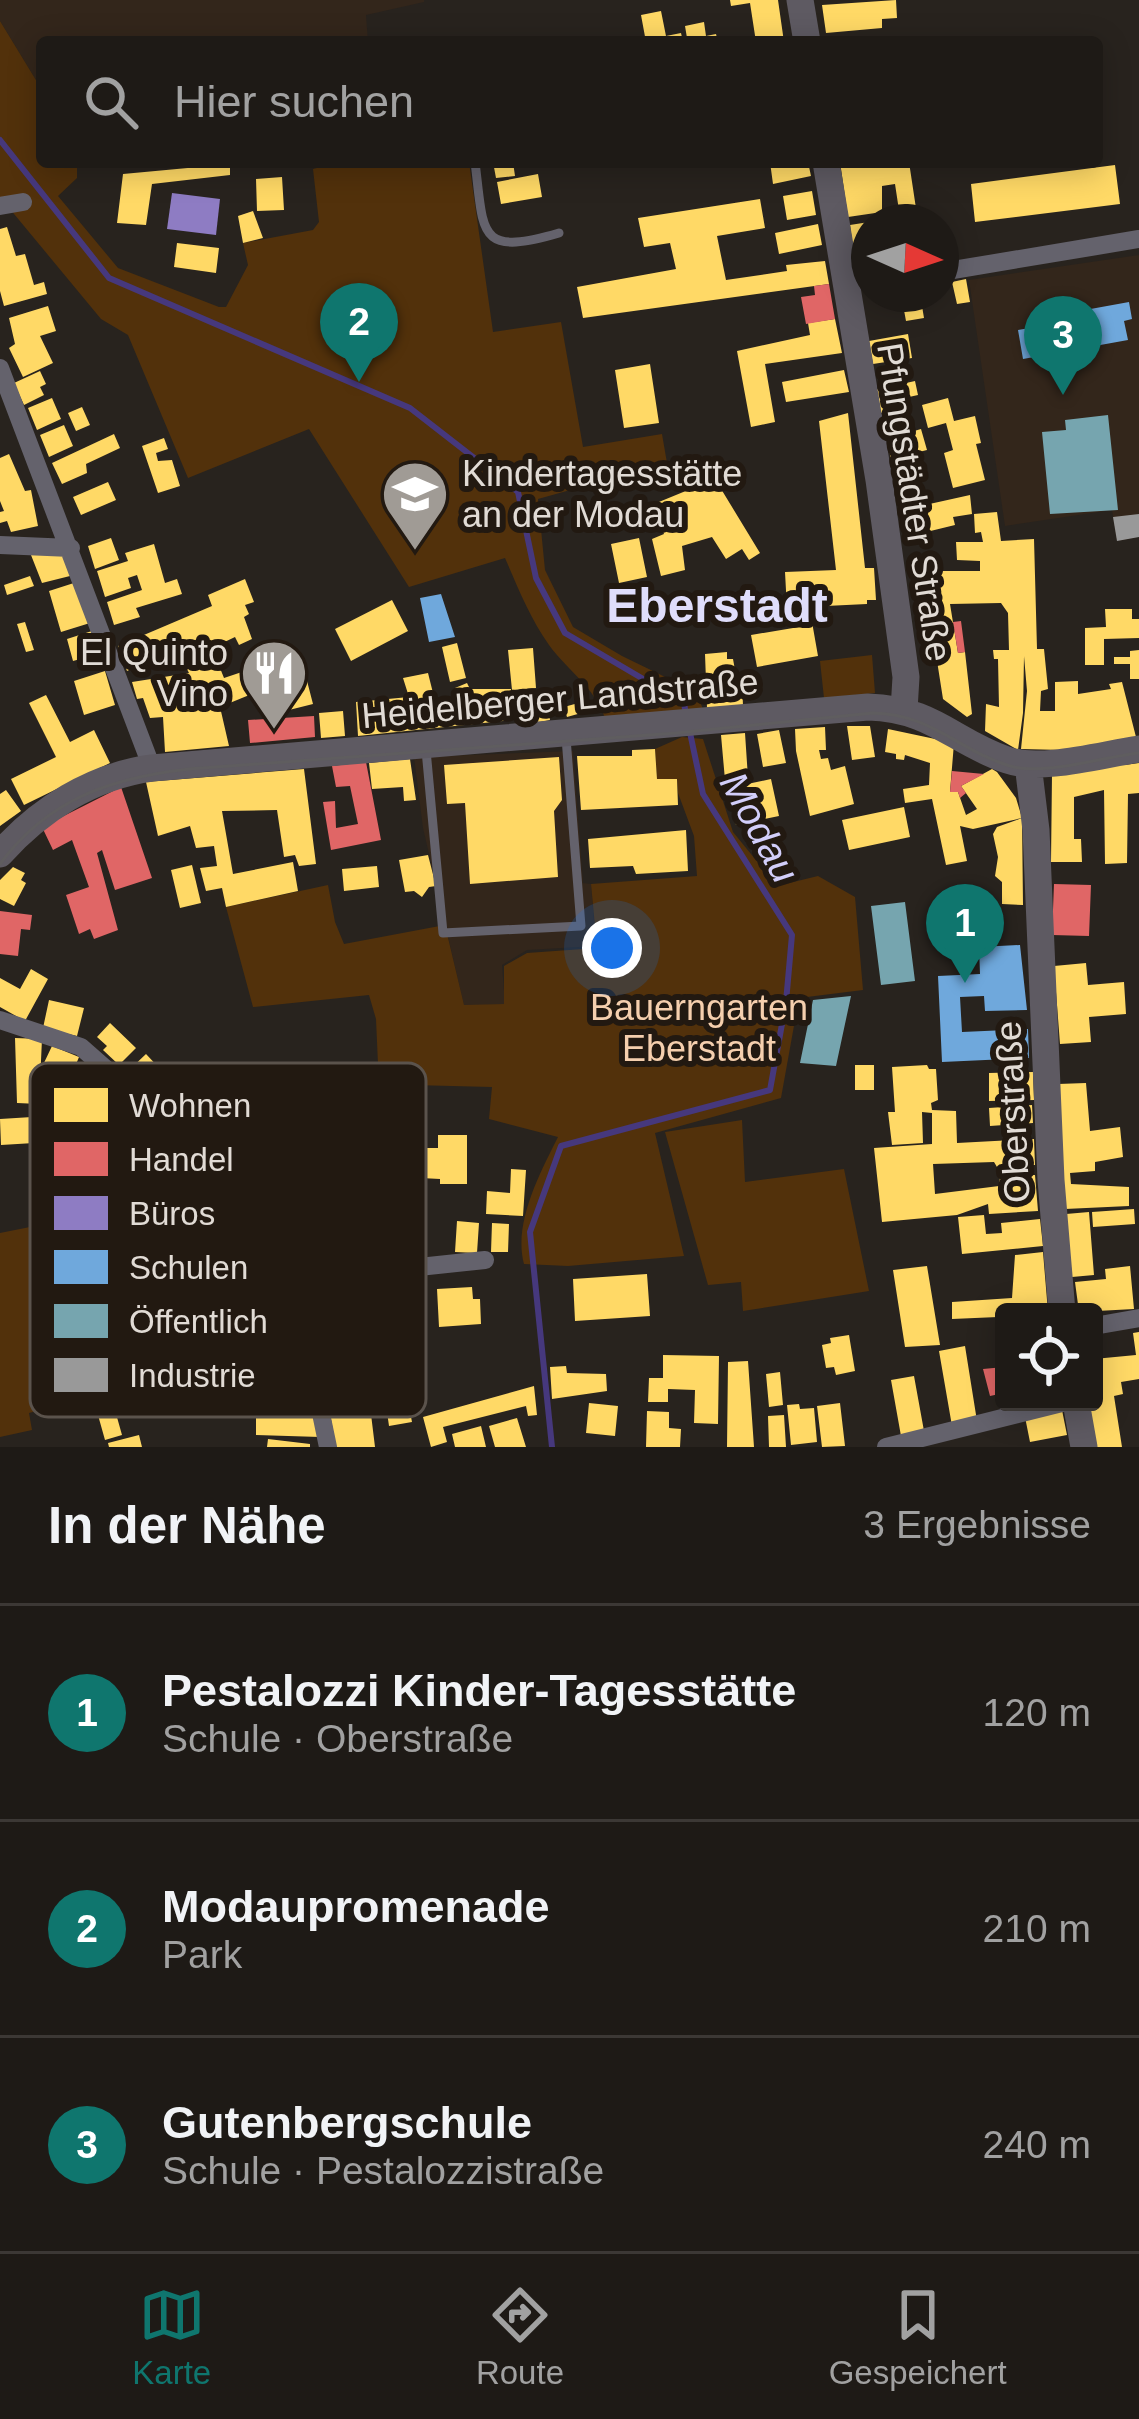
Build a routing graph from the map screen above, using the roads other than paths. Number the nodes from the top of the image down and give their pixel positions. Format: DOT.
graph roads {
  1 [pos="800,0"];
  2 [pos="805,36"];
  3 [pos="476,168"];
  4 [pos="828,168"];
  5 [pos="22,202"];
  6 [pos="0,206"];
  7 [pos="559,233"];
  8 [pos="1139,239"];
  9 [pos="851,258"];
  10 [pos="959,269"];
  11 [pos="861,312"];
  12 [pos="0,368"];
  13 [pos="0,545"];
  14 [pos="71,548"];
  15 [pos="904,710"];
  16 [pos="565,734"];
  17 [pos="425,745"];
  18 [pos="1139,748"];
  19 [pos="1028,764"];
  20 [pos="152,768"];
  21 [pos="0,854"];
  22 [pos="0,1020"];
  23 [pos="99,1063"];
  24 [pos="485,1260"];
  25 [pos="426,1266"];
  26 [pos="1061,1303"];
  27 [pos="1139,1318"];
  28 [pos="1103,1324"];
  29 [pos="1030,1411"];
  30 [pos="1078,1411"];
  31 [pos="322,1417"];
  32 [pos="328,1447"];
  33 [pos="886,1447"];
  34 [pos="1084,1447"];
  1 -- 2 [label="street"];
  3 -- 7 [label="lane"];
  4 -- 9 [label="street, Pfungstädter Straße"];
  5 -- 6 [label="street"];
  8 -- 10 [label="street"];
  11 -- 15 [label="street, Pfungstädter Straße"];
  12 -- 14 [label="street"];
  13 -- 14 [label="street"];
  14 -- 20 [label="street"];
  15 -- 16 [label="street, Heidelberger Landstraße"];
  15 -- 19 [label="street, Heidelberger Landstraße"];
  16 -- 17 [label="street, Heidelberger Landstraße"];
  16 -- 17 [label="lane"];
  17 -- 20 [label="street, Heidelberger Landstraße"];
  18 -- 19 [label="street"];
  19 -- 26 [label="street, Oberstraße"];
  20 -- 21 [label="street, Heidelberger Landstraße"];
  22 -- 23 [label="street"];
  24 -- 25 [label="street"];
  27 -- 28 [label="street"];
  29 -- 33 [label="street"];
  30 -- 34 [label="street"];
  31 -- 32 [label="street"];
}
